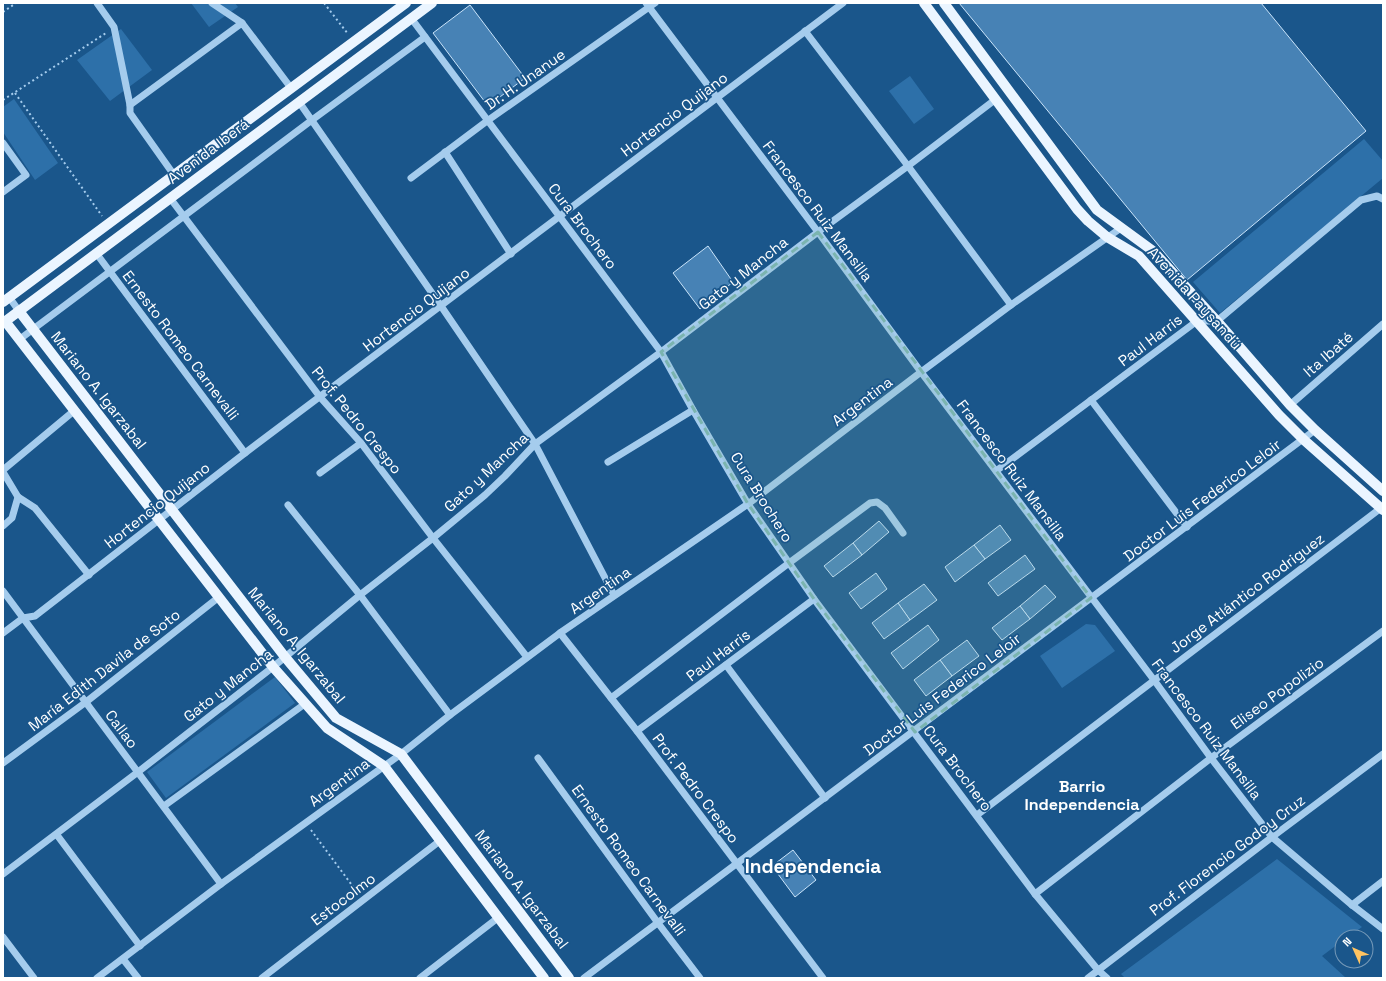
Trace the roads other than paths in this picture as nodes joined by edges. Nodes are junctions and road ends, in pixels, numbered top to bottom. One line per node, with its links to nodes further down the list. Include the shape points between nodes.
1 (96, 3): 17 (street, via 114,27)
2 (212, 3): 10 (street)
3 (406, 3): 13 (main road, Avenida Iberá)
4 (432, 3): 9 (main road, Avenida Iberá)
5 (843, 3): 11 (street, Hortencio Quijano)
6 (924, 3): 15 (main road, Avenida Paysandú)
7 (944, 3): 30 (main road, Avenida Paysandú, via 1097,210)
8 (650, 4): 14 (street, Francesco Ruiz Mansilla); 19 (street, Dr. H. Unanue)
9 (411, 18): 12 (street, Cura Brochero); 16 (main road, Avenida Iberá)
10 (242, 23): 13 (street); 17 (street)
11 (805, 31): 14 (street, Hortencio Quijano); 22 (street)
12 (425, 37): 18 (street); 19 (street, Cura Brochero)
13 (291, 88): 23 (main road, Avenida Iberá)
14 (717, 98): 29 (street, Hortencio Quijano); 31 (street, Francesco Ruiz Mansilla)
15 (996, 99): 22 (street, Gato y Mancha); 32 (main road, Avenida Paysandú, via 1077,209 1088,222)
16 (299, 102): 18 (street); 26 (main road, Avenida Iberá)
17 (130, 105): 23 (street, via 130,114)
18 (312, 120): 28 (street); 38 (street)
19 (487, 121): 21 (street, Dr. H. Unanue); 29 (street, Cura Brochero)
20 (3, 143): 25 (street, via 26,175)
21 (445, 152): 24 (street, Dr. H. Unanue); 34 (street)
22 (908, 166): 31 (street, Gato y Mancha); 37 (street)
23 (174, 175): 36 (main road, Avenida Iberá)
24 (411, 178)
25 (3, 192)
26 (170, 198): 28 (street, Prof. Pedro Crespo); 33 (main road, Avenida Iberá)
27 (1380, 198): 42 (street, via 1361,200)
28 (184, 216): 35 (street); 48 (street, Prof. Pedro Crespo)
29 (560, 216): 34 (street, Hortencio Quijano); 46 (street, Cura Brochero)
30 (1120, 228): 32 (street, Argentina); 42 (main road, Avenida Paysandú, via 1153,251)
31 (818, 232): 46 (street, Gato y Mancha); 47 (street, Francesco Ruiz Mansilla)
32 (1108, 237): 37 (street, Argentina); 41 (main road, Avenida Paysandú, via 1139,256)
33 (96, 253): 35 (street, Ernesto Romeo Carnevalli); 39 (main road, Avenida Iberá)
34 (511, 254): 38 (street, Hortencio Quijano)
35 (110, 272): 44 (street); 57 (street, Ernesto Romeo Carnevalli)
36 (6, 299): 39 (street)
37 (1011, 305): 47 (street, Argentina)
38 (441, 306): 48 (street, Hortencio Quijano); 56 (street)
39 (19, 311): 40 (main road, Avenida Iberá); 44 (main road, Mariano A. Igarzabal)
40 (4, 321): 45 (main road, Mariano A. Igarzabal)
41 (1197, 321): 42 (street, Paul Harris); 49 (street, Paul Harris); 54 (main road, Avenida Paysandú)
42 (1217, 321): 50 (main road, Avenida Paysandú)
43 (1383, 324): 50 (street, Ita Ibaté)
44 (33, 329): 45 (street); 66 (main road, Mariano A. Igarzabal)
45 (20, 339): 51 (main road, Mariano A. Igarzabal)
46 (662, 352): 52 (street, Cura Brochero); 56 (street, Gato y Mancha)
47 (921, 372): 60 (street, Francesco Ruiz Mansilla); 64 (street, Argentina)
48 (320, 397): 55 (street, Prof. Pedro Crespo); 57 (street, Hortencio Quijano)
49 (1091, 400): 60 (street, Paul Harris); 70 (street)
50 (1290, 405): 53 (main road, Avenida Paysandú)
51 (75, 410): 59 (street); 68 (main road, Mariano A. Igarzabal)
52 (693, 410): 58 (street); 64 (street, Cura Brochero)
53 (1316, 430): 54 (street, Doctor Luis Federico Leloir); 62 (main road, Avenida Paysandú)
54 (1304, 440): 67 (main road, Avenida Paysandú); 70 (street, Doctor Luis Federico Leloir)
55 (361, 443): 61 (street); 72 (street, Prof. Pedro Crespo)
56 (535, 444): 72 (street, Gato y Mancha, via 485,495); 77 (street)
57 (245, 453): 66 (street, Hortencio Quijano)
58 (608, 462)
59 (3, 471): 63 (street)
60 (996, 471): 79 (street, Francesco Ruiz Mansilla)
61 (320, 472)
62 (1383, 491)
63 (18, 497): 69 (street, via 12,518); 74 (street, via 35,508)
64 (748, 504): 73 (street, Cura Brochero); 77 (street, Argentina)
65 (288, 505): 76 (street)
66 (172, 509): 68 (street, Hortencio Quijano); 85 (main road, Mariano A. Igarzabal)
67 (1382, 509): 89 (street, Jorge Atlántico Rodriguez)
68 (160, 519): 74 (street, Hortencio Quijano); 78 (main road, Mariano A. Igarzabal)
69 (3, 526)
70 (1187, 527): 79 (street, Doctor Luis Federico Leloir)
71 (903, 533): 73 (street, via 885,508 877,502 870,503)
72 (433, 538): 76 (street, Gato y Mancha); 86 (street, Prof. Pedro Crespo)
73 (789, 563): 80 (street, Cura Brochero); 90 (street)
74 (89, 575): 81 (street, Hortencio Quijano, via 35,616)
75 (3, 591): 81 (street, Callao)
76 (360, 595): 85 (street, Gato y Mancha); 93 (street)
77 (614, 596): 84 (street, Argentina)
78 (219, 597): 88 (main road, Mariano A. Igarzabal); 91 (street, María Edith Davila de Soto)
79 (1091, 598): 89 (street, Francesco Ruiz Mansilla); 95 (street, Doctor Luis Federico Leloir)
80 (814, 599): 87 (street, Paul Harris); 95 (street, Cura Brochero)
81 (23, 618): 83 (street, Hortencio Quijano); 91 (street, Callao)
82 (1383, 631): 99 (street, Eliseo Popolizio)
83 (3, 633)
84 (560, 633): 86 (street, Argentina); 90 (street, Prof. Pedro Crespo)
85 (285, 657): 88 (street, Gato y Mancha); 96 (main road, Mariano A. Igarzabal, via 336,718)
86 (527, 657): 93 (street, Argentina)
87 (726, 665): 94 (street, Paul Harris); 103 (street)
88 (273, 667): 92 (main road, Mariano A. Igarzabal); 102 (street, Gato y Mancha)
89 (1154, 680): 99 (street, Francesco Ruiz Mansilla); 105 (street, Jorge Atlántico Rodriguez)
90 (612, 698): 94 (street, Prof. Pedro Crespo)
91 (86, 702): 100 (street, María Edith Davila de Soto); 102 (street, Callao)
92 (306, 703): 101 (main road, Mariano A. Igarzabal, via 327,728); 104 (street)
93 (450, 715): 96 (street, Argentina)
94 (637, 731): 109 (street, Prof. Pedro Crespo)
95 (915, 732): 103 (street, Doctor Luis Federico Leloir); 105 (street, Cura Brochero)
96 (401, 754): 101 (street, Argentina); 128 (main road, Mariano A. Igarzabal)
97 (1383, 754): 107 (street, Prof. Florencio Godoy Cruz)
98 (538, 758): 116 (street, Ernesto Romeo Carnevalli)
99 (1211, 758): 107 (street, Francesco Ruiz Mansilla); 113 (street, Eliseo Popolizio)
100 (3, 763)
101 (384, 766): 108 (main road, Mariano A. Igarzabal); 112 (street, Argentina)
102 (138, 772): 104 (street, Callao); 106 (street, Gato y Mancha)
103 (825, 798): 109 (street, Doctor Luis Federico Leloir)
104 (164, 806): 112 (street, Callao)
105 (977, 815): 113 (street, Cura Brochero)
106 (57, 835): 110 (street, Gato y Mancha); 119 (street)
107 (1272, 837): 114 (street, Francesco Ruiz Mansilla); 121 (street, Prof. Florencio Godoy Cruz)
108 (441, 840): 115 (main road, Mariano A. Igarzabal); 125 (street, Estocolmo)
109 (736, 864): 116 (street, Doctor Luis Federico Leloir); 131 (street, Prof. Pedro Crespo)
110 (3, 874)
111 (1383, 882): 114 (street)
112 (221, 884): 119 (street, Argentina)
113 (1035, 894): 121 (street, Cura Brochero)
114 (1352, 905): 117 (street, Francesco Ruiz Mansilla)
115 (499, 917): 126 (street); 127 (main road, Mariano A. Igarzabal)
116 (658, 924): 129 (street, Doctor Luis Federico Leloir); 130 (street, Ernesto Romeo Carnevalli)
117 (1383, 929)
118 (3, 937): 122 (street)
119 (140, 946): 120 (street, Argentina)
120 (123, 959): 123 (street, Argentina); 124 (street)
121 (1098, 970): 132 (street, Prof. Florencio Godoy Cruz); 133 (street, Cura Brochero)
122 (34, 978)
123 (97, 978)
124 (138, 978)
125 (262, 978)
126 (421, 978)
127 (544, 978)
128 (569, 978)
129 (584, 978)
130 (700, 978)
131 (823, 978)
132 (1088, 978)
133 (1107, 978)

